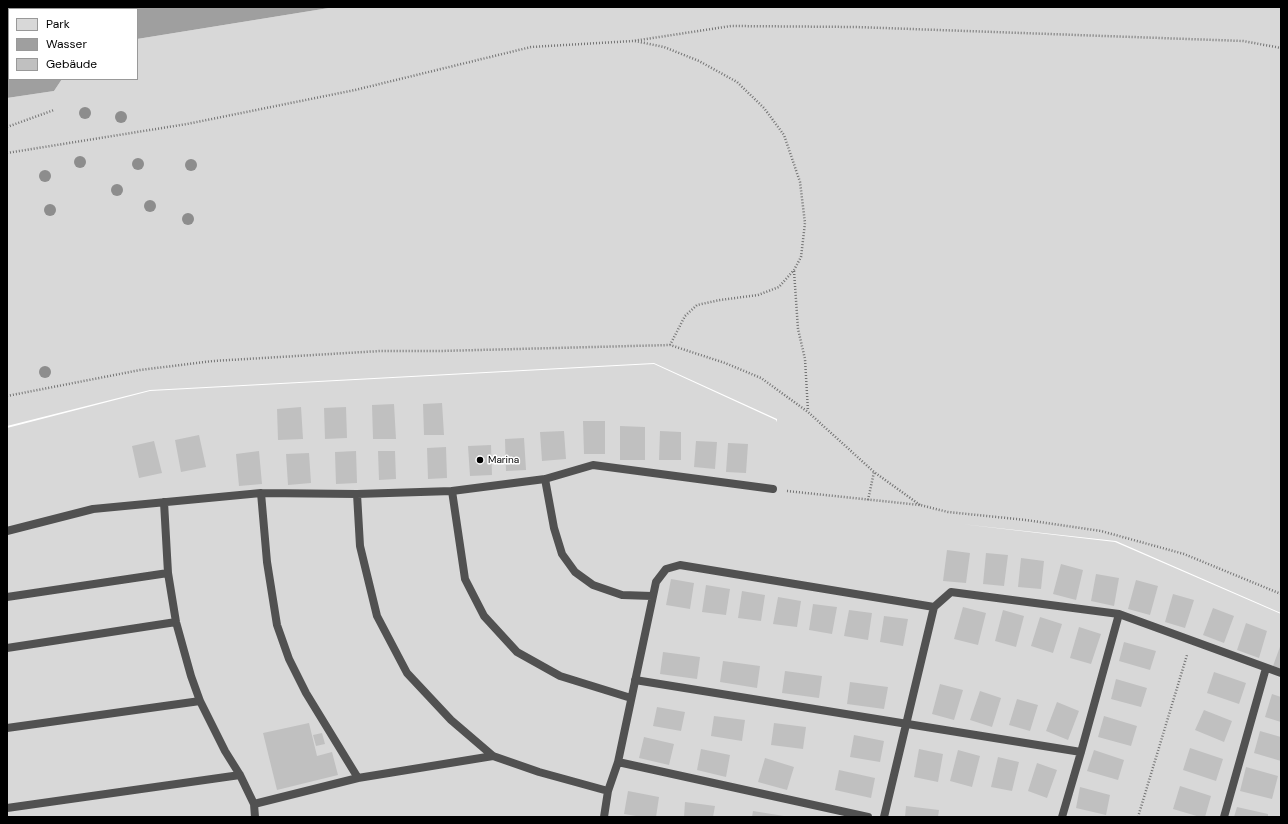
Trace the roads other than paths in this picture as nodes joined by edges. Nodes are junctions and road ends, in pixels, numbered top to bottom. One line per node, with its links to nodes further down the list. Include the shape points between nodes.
1 (545, 479): 2 (lane, via 593,465); 3 (lane); 9 (lane, via 554,528 562,554 576,572 593,585 622,594)
2 (773, 489)
3 (452, 491): 5 (lane); 18 (lane, via 465,579 484,616 517,652 560,676)
4 (260, 493): 5 (lane); 6 (lane); 26 (lane, via 266,562 277,625 289,659 306,694)
5 (357, 494): 23 (lane, via 360,546 377,616 407,673 451,720)
6 (164, 502): 7 (lane, via 93,509); 8 (lane)
7 (7, 531)
8 (168, 574): 10 (lane); 13 (lane)
9 (652, 596): 11 (lane, via 656,582 666,569 680,565); 17 (lane)
10 (7, 598)
11 (934, 607): 12 (lane, via 951,592); 20 (lane)
12 (1119, 614): 15 (lane); 22 (lane)
13 (176, 622): 14 (lane); 19 (lane)
14 (7, 648)
15 (1266, 668): 16 (lane); 35 (lane)
16 (1281, 673)
17 (635, 680): 18 (lane); 20 (lane)
18 (631, 698): 24 (lane)
19 (200, 701): 21 (lane); 25 (lane)
20 (906, 723): 22 (lane); 33 (lane)
21 (7, 728)
22 (1081, 752): 34 (lane)
23 (494, 756): 26 (lane); 27 (lane, via 539,772)
24 (618, 762): 27 (lane); 32 (lane)
25 (240, 775): 28 (lane); 29 (lane)
26 (358, 778): 28 (lane)
27 (608, 791): 31 (lane)
28 (254, 804): 30 (lane)
29 (7, 808)
30 (255, 817)
31 (604, 817)
32 (868, 817)
33 (884, 817)
34 (1062, 817)
35 (1224, 817)

